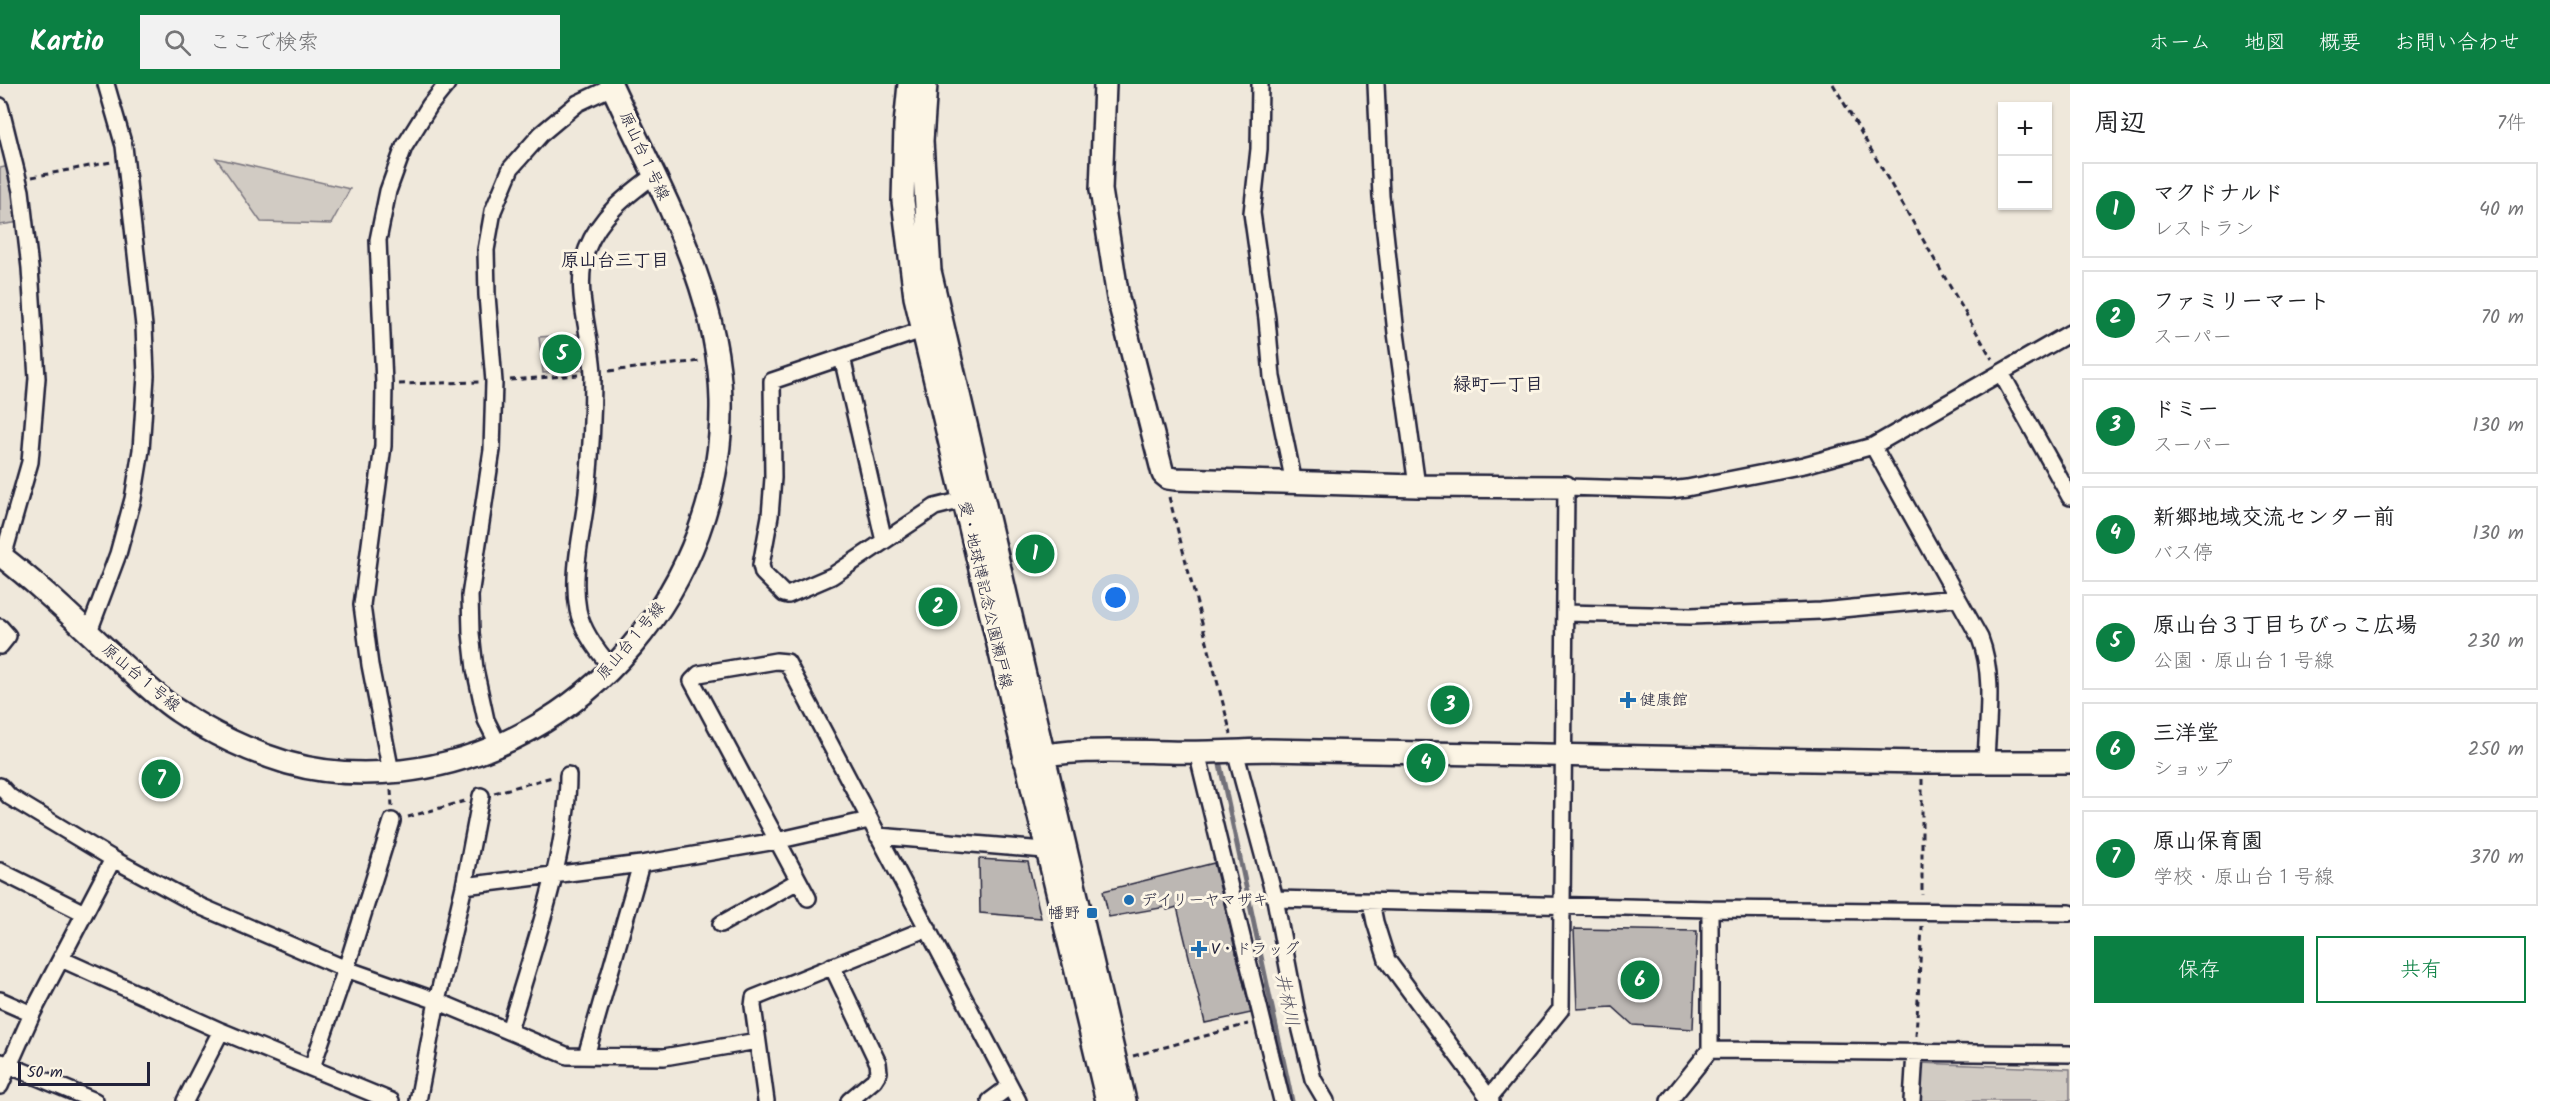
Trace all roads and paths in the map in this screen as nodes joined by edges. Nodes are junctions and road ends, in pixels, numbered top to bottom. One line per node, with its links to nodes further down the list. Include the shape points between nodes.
1 (106, 84): 11 (street)
2 (447, 84): 21 (street, via 404,147 386,201 378,240)
3 (909, 84): 14 (street, 愛・地球博記念公園瀬戸線, via 903,201 908,252)
4 (926, 84): 14 (street, 愛・地球博記念公園瀬戸線, via 922,141)
5 (1105, 84): 23 (street, via 1101,190 1118,298)
6 (1260, 84): 24 (street, via 1259,149 1252,213 1272,377)
7 (1376, 84): 25 (street, via 1382,196)
8 (1833, 84): 19 (path)
9 (612, 86): 12 (street, 原山台１号線); 20 (street, via 578,103 541,134 511,168 493,211 486,250)
10 (0, 106): 13 (street)
11 (126, 159): 13 (path); 34 (street, via 144,326 144,423 133,499 118,554)
12 (653, 176): 17 (street, 原山台１号線, via 701,286); 18 (street, via 617,203 598,226 586,250 582,279)
13 (19, 180): 30 (street, via 38,378 30,462)
14 (932, 327): 16 (street); 28 (street, 愛・地球博記念公園瀬戸線); 41 (street, 愛・地球博記念公園瀬戸線)
15 (2070, 333): 19 (street)
16 (843, 357): 29 (street); 29 (street, via 772,381 773,478 761,565 763,573 789,595 832,576)
17 (717, 359): 18 (path); 36 (street, 原山台１号線, via 721,401 715,476 698,531 687,563 658,614)
18 (593, 373): 20 (path); 36 (street, via 587,491 576,574 578,611 594,647)
19 (2001, 373): 22 (street); 27 (street)
20 (494, 382): 21 (path); 37 (street, via 492,450 470,596 475,669 486,720)
21 (384, 384): 45 (street, via 383,446 362,605)
22 (1873, 446): 26 (street, via 1804,465 1687,488); 31 (street)
23 (1163, 474): 24 (street, via 1174,479); 38 (path)
24 (1294, 483): 25 (street)
25 (1417, 486): 26 (street)
26 (1566, 487): 32 (street)
27 (2070, 496)
28 (963, 500): 29 (street, via 935,507); 41 (street, 愛・地球博記念公園瀬戸線)
29 (884, 541)
30 (1, 556): 34 (street, 原山台１号線)
31 (1956, 598): 32 (street, via 1798,612 1691,616); 44 (street, via 1987,657)
32 (1565, 613): 40 (street)
33 (0, 627): 35 (street, via 8,636)
34 (88, 634): 45 (street, 原山台１号線, via 178,711 218,734 297,765 328,772)
35 (0, 646)
36 (612, 668): 37 (street, 原山台１号線, via 555,716)
37 (499, 746): 45 (street, 原山台１号線, via 433,767)
38 (1235, 751): 39 (street); 40 (street); 61 (street)
39 (1197, 753): 41 (street, via 1094,751); 76 (street)
40 (1564, 756): 42 (street); 63 (street)
41 (1034, 757): 53 (street, 愛・地球博記念公園瀬戸線)
42 (1922, 762): 44 (street); 66 (path)
43 (2070, 762): 44 (street)
44 (1986, 763)
45 (391, 772): 50 (path)
46 (568, 776): 57 (street)
47 (0, 786): 54 (street, via 10,797)
48 (481, 796): 59 (street)
49 (869, 820): 51 (street); 52 (street); 52 (street, via 787,662 699,674 692,681)
50 (392, 821): 72 (street)
51 (878, 836): 53 (street); 69 (street)
52 (776, 841): 55 (street); 58 (street)
53 (1056, 851): 84 (street, 愛・地球博記念公園瀬戸線); 98 (street, 愛・地球博記念公園瀬戸線)
54 (113, 859): 65 (street); 72 (street, via 202,907)
55 (641, 864): 57 (street); 83 (street)
56 (0, 871): 65 (street)
57 (554, 875): 59 (street); 78 (street)
58 (798, 881): 60 (street); 68 (street)
59 (464, 886): 74 (street)
60 (808, 898)
61 (1275, 899): 62 (street); 101 (street, via 1313,1079)
62 (1371, 902): 63 (street); 89 (street, via 1387,960)
63 (1561, 908): 64 (street); 89 (street, via 1561,1009)
64 (1710, 909): 66 (street); 80 (street)
65 (84, 912): 70 (street)
66 (1922, 912): 67 (street); 81 (path)
67 (2070, 913)
68 (721, 924)
69 (928, 928): 71 (street); 88 (street)
70 (61, 959): 75 (street); 77 (street)
71 (832, 966): 79 (street, via 754,998); 95 (street, via 878,1064 874,1080)
72 (346, 969): 74 (street); 86 (street)
73 (0, 1000): 75 (street)
74 (437, 1001): 78 (street); 93 (street)
75 (32, 1014): 85 (street)
76 (1263, 1020): 84 (path); 100 (street)
77 (221, 1031): 86 (street); 91 (street)
78 (509, 1031): 83 (street, via 568,1056)
79 (757, 1041): 83 (street, via 664,1057); 94 (street)
80 (1710, 1050): 81 (street); 102 (street)
81 (1915, 1052): 82 (street); 103 (street)
82 (2070, 1054)
83 (586, 1056)
84 (1115, 1061): 99 (street, 愛・地球博記念公園瀬戸線)
85 (4, 1064): 87 (street); 90 (street)
86 (312, 1067): 92 (street)
87 (0, 1086)
88 (1010, 1086): 96 (street); 97 (street)
89 (1490, 1100)
90 (95, 1101)
91 (185, 1101)
92 (391, 1101)
93 (418, 1101)
94 (766, 1101)
95 (849, 1101)
96 (990, 1101)
97 (1018, 1101)
98 (1107, 1101)
99 (1125, 1101)
100 (1282, 1101)
101 (1326, 1101)
102 (1669, 1101)
103 (1912, 1101)

